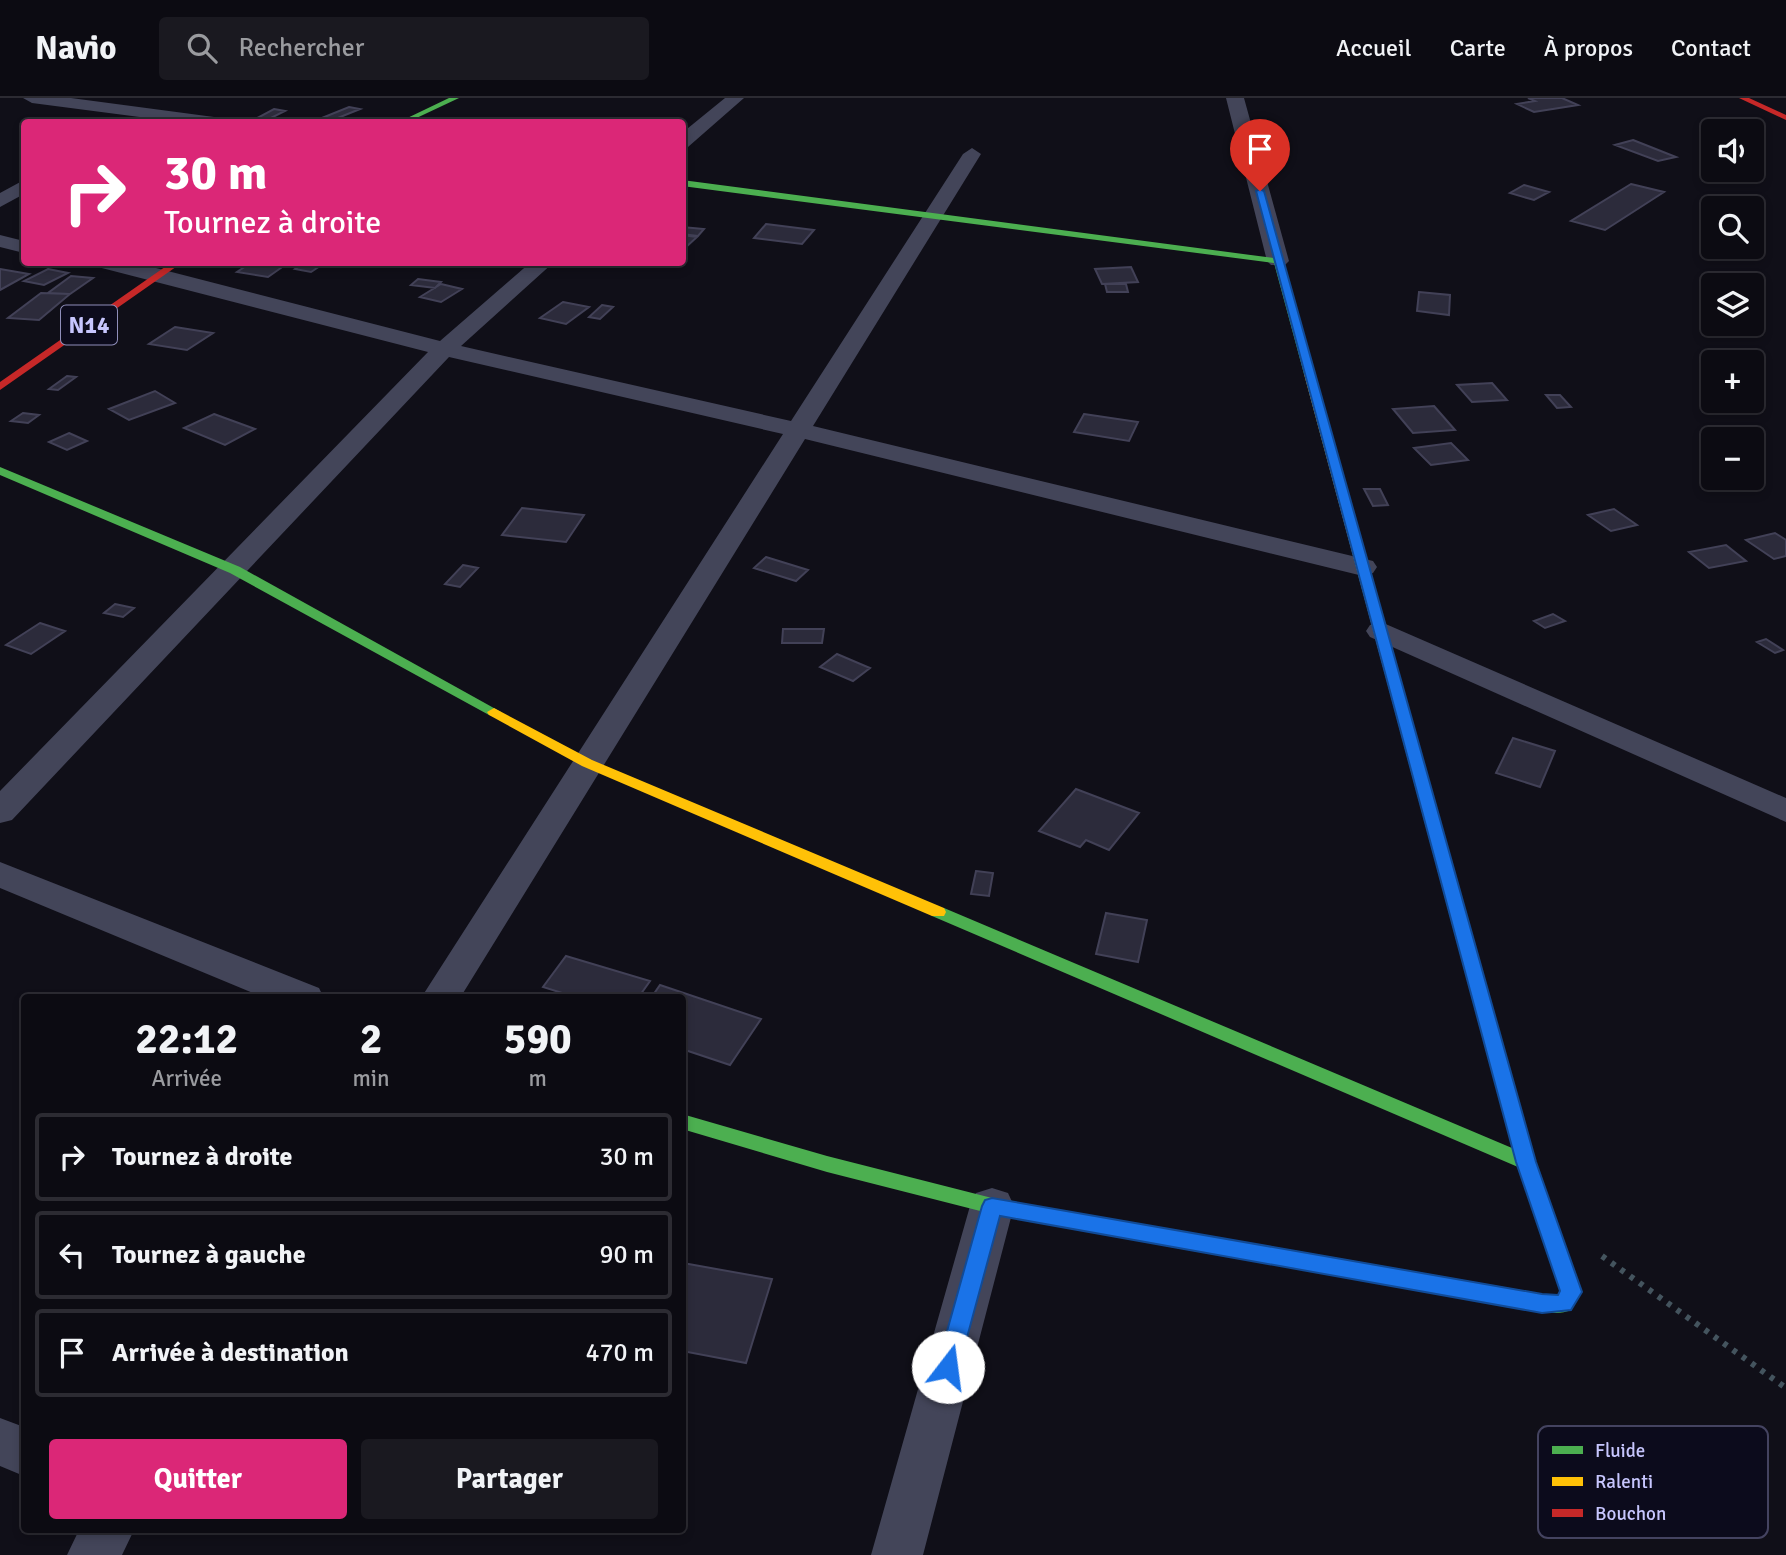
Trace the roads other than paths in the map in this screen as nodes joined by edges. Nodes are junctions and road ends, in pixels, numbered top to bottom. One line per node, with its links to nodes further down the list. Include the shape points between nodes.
1 (32, 98): 8 (street)
2 (168, 98): 8 (street)
3 (455, 98): 9 (main road)
4 (735, 98): 10 (street)
5 (1236, 98): 18 (street)
6 (1743, 98): 7 (main road)
7 (1786, 118)
8 (135, 119)
9 (410, 119)
10 (686, 140)
11 (972, 154): 15 (street)
12 (686, 184): 15 (main road)
13 (21, 188): 14 (street)
14 (0, 201)
15 (934, 216): 18 (main road); 24 (street)
16 (0, 242): 17 (street)
17 (21, 246)
18 (1278, 261): 26 (main road)
19 (140, 266): 21 (street)
20 (539, 266): 22 (street)
21 (169, 269): 22 (street); 23 (main road, N14)
22 (444, 349): 24 (street); 27 (street)
23 (0, 387)
24 (798, 430): 26 (street); 29 (street)
25 (0, 471): 27 (main road)
26 (1363, 567): 28 (main road)
27 (235, 570): 29 (main road); 31 (street)
28 (1381, 631): 30 (street); 36 (main road)
29 (587, 762): 34 (street); 36 (main road)
30 (1786, 811)
31 (0, 812)
32 (0, 874): 33 (street)
33 (295, 994)
34 (442, 994)
35 (686, 1122): 37 (main road)
36 (1526, 1162): 37 (main road, via 1569,1281 1571,1292 1564,1304 1542,1304)
37 (992, 1206): 42 (street)
38 (0, 1441): 39 (street)
39 (21, 1451)
40 (106, 1533): 41 (street)
41 (93, 1555)
42 (897, 1555)

